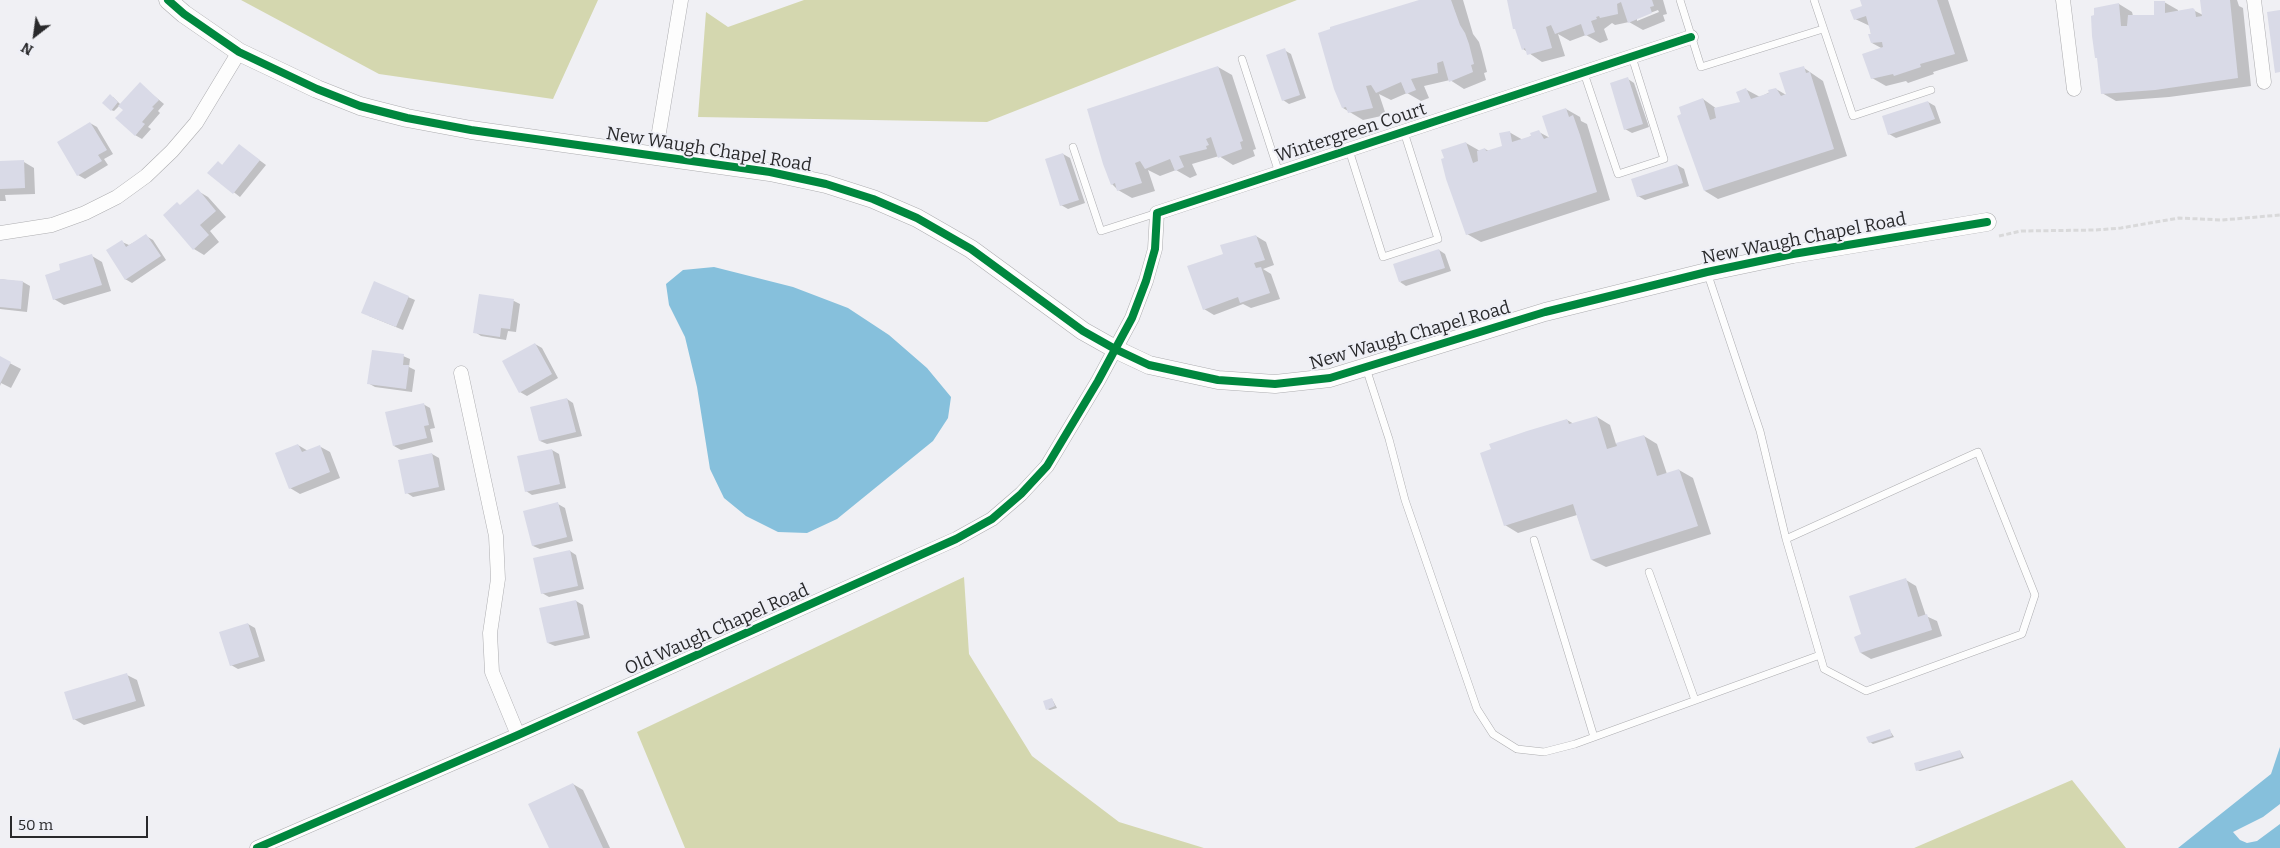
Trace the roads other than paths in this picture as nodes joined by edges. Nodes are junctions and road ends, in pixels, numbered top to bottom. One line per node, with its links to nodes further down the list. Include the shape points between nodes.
1 (168, 0): 9 (street, New Waugh Chapel Road)
2 (681, 0): 19 (street)
3 (1680, 0): 8 (lane)
4 (1814, 0): 7 (lane)
5 (2063, 0): 14 (street)
6 (2254, 0): 13 (street)
7 (1824, 29): 8 (lane, via 1701,67); 15 (lane, via 1853,116)
8 (1691, 37): 10 (street, Wintergreen Court)
9 (239, 52): 19 (street, New Waugh Chapel Road, via 360,106 407,118); 23 (street, via 196,123 146,176 117,197 85,213 52,225)
10 (1632, 57): 12 (street, Wintergreen Court); 12 (lane, via 1664,159 1618,174)
11 (1242, 59): 20 (lane)
12 (1584, 72): 16 (street, Wintergreen Court)
13 (2264, 82)
14 (2074, 89)
15 (1931, 90)
16 (1404, 132): 18 (street, Wintergreen Court); 18 (lane, via 1438,240 1383,257)
17 (1073, 147): 21 (lane, via 1101,230)
18 (1349, 150): 20 (street, Wintergreen Court)
19 (655, 156): 25 (street, New Waugh Chapel Road, via 770,172 826,184 873,199 917,218 971,249 1082,331)
20 (1279, 173): 21 (street, Wintergreen Court)
21 (1157, 213): 25 (street, via 1155,249 1146,281 1132,318)
22 (1990, 229): 24 (street, New Waugh Chapel Road, via 1793,254)
23 (0, 233)
24 (1707, 272): 26 (street, New Waugh Chapel Road, via 1545,312); 28 (lane, via 1760,431)
25 (1115, 349): 26 (street, New Waugh Chapel Road, via 1149,364 1184,374 1247,383 1303,382); 33 (street, Old Waugh Chapel Road, via 1047,466 992,519 956,539)
26 (1366, 368): 34 (lane, via 1405,500 1477,709 1493,734 1517,749 1544,752)
27 (461, 373): 33 (street, via 496,536 498,578 490,634 492,672)
28 (1786, 539): 31 (lane); 31 (lane, via 1978,452 2035,595 2022,634 1866,691 1824,669)
29 (1534, 540): 34 (lane)
30 (1649, 572): 32 (lane)
31 (1820, 655): 32 (lane)
32 (1695, 700): 34 (lane)
33 (518, 735): 35 (street, Old Waugh Chapel Road)
34 (1594, 737)
35 (257, 848)

